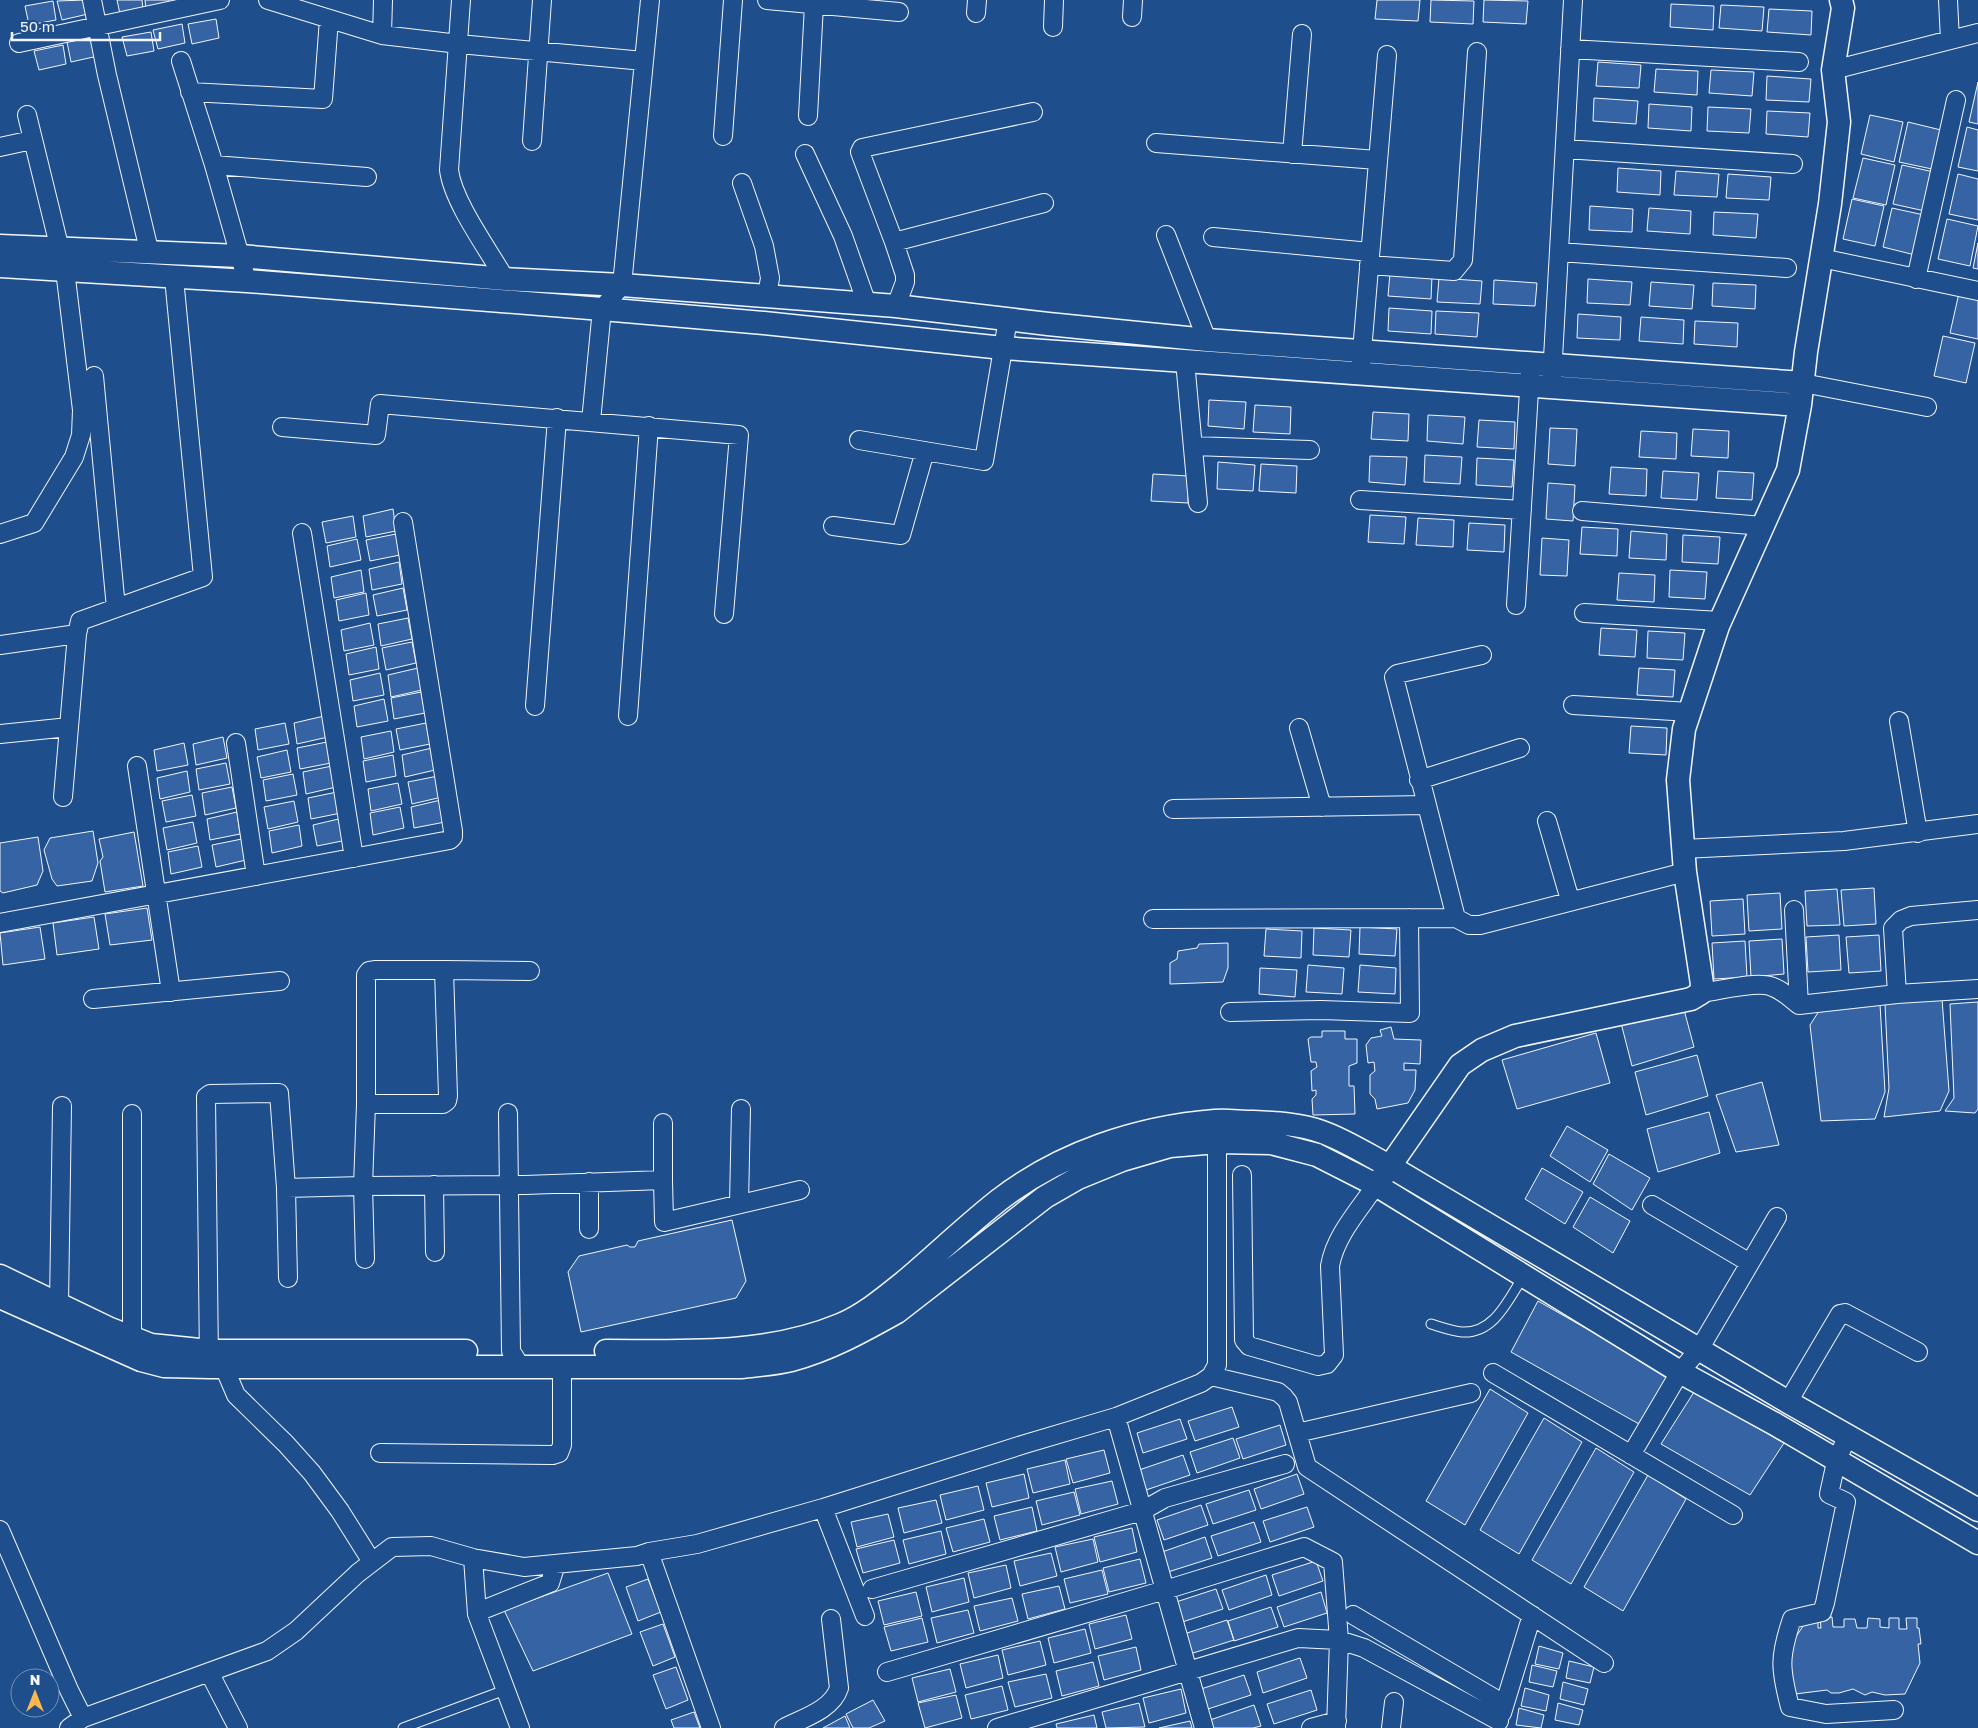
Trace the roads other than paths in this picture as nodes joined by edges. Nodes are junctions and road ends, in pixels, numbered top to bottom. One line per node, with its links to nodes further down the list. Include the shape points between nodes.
1 (92, 0): 18 (street)
2 (220, 0): 18 (street)
3 (268, 0): 15 (street)
4 (383, 0): 22 (street)
5 (461, 0): 25 (street)
6 (542, 0): 27 (street)
7 (650, 0): 31 (street)
8 (733, 0): 39 (street)
9 (768, 0): 14 (street)
10 (1054, 0): 19 (street)
11 (1574, 0): 26 (street)
12 (1841, 0): 33 (street, via 1843,8)
13 (1948, 0): 23 (street)
14 (814, 4): 16 (street); 38 (street)
15 (303, 6): 17 (street)
16 (899, 12)
17 (330, 19): 22 (street); 34 (street, via 323,99)
18 (98, 27): 24 (street); 58 (street)
19 (1053, 27)
20 (1978, 33): 23 (street)
21 (1302, 34): 46 (street)
22 (382, 35): 25 (street)
23 (1950, 40): 33 (street)
24 (19, 43)
25 (459, 44): 27 (street); 66 (street, via 450,179 456,195)
26 (1570, 49): 32 (street); 44 (street)
27 (538, 51): 31 (street); 41 (street)
28 (1477, 52): 60 (street, via 1463,260 1454,271)
29 (1386, 55): 47 (street)
30 (180, 61): 34 (street)
31 (644, 61): 69 (street)
32 (1799, 62)
33 (1833, 70): 61 (street, via 1839,122)
34 (190, 92): 49 (street)
35 (1956, 100): 67 (street)
36 (1033, 112): 55 (street, via 862,148 860,152)
37 (27, 115): 40 (street)
38 (808, 116)
39 (723, 136)
40 (32, 140): 43 (street); 62 (street)
41 (532, 141)
42 (1156, 143): 46 (street)
43 (0, 147)
44 (1565, 149): 48 (street); 57 (street)
45 (805, 154): 72 (street, via 843,236)
46 (1292, 154): 47 (street)
47 (1377, 160): 60 (street)
48 (1793, 164)
49 (214, 165): 50 (street); 59 (street)
50 (367, 177)
51 (742, 183): 71 (street, via 764,246 770,278)
52 (1044, 203): 55 (street)
53 (1166, 235): 76 (street)
54 (1213, 237): 60 (street)
55 (894, 242): 73 (street, via 905,275)
56 (0, 246): 62 (street)
57 (1559, 252): 64 (street); 80 (street)
58 (150, 254): 59 (street); 62 (street)
59 (240, 256): 66 (street); 68 (street)
60 (1370, 258): 79 (street)
61 (1821, 258): 67 (street); 83 (street)
62 (63, 260): 63 (street); 65 (street); 101 (street, via 82,410 81,435 74,457 34,524)
63 (0, 266)
64 (1786, 268)
65 (174, 278): 68 (street); 103 (street, via 203,577)
66 (505, 278): 69 (street)
67 (1916, 278): 70 (street)
68 (247, 281): 74 (street)
69 (622, 285): 71 (street); 74 (street)
70 (1978, 291)
71 (767, 296): 72 (street)
72 (867, 304): 73 (street)
73 (896, 306): 75 (street)
74 (602, 309): 77 (street); 86 (street)
75 (1008, 319): 76 (street); 77 (street)
76 (1207, 340): 79 (street)
77 (1003, 348): 78 (street); 92 (street, via 984,461)
78 (1185, 361): 79 (street); 90 (street)
79 (1361, 362): 80 (street); 82 (street)
80 (1542, 364): 82 (street); 83 (street)
81 (94, 376): 103 (street)
82 (1540, 386): 83 (street); 95 (street)
83 (1801, 394): 84 (street); 99 (street, via 1788,470)
84 (1927, 407)
85 (557, 418): 86 (street); 88 (street, via 380,404 376,435); 111 (street)
86 (591, 421): 87 (street)
87 (649, 426): 105 (street, via 738,435); 113 (street)
88 (282, 428)
89 (859, 440): 92 (street)
90 (1193, 446): 91 (street); 94 (street)
91 (1310, 450)
92 (924, 451): 98 (street, via 901,535)
93 (1360, 500): 95 (street)
94 (1198, 502)
95 (1522, 510): 102 (street)
96 (1582, 511): 99 (street)
97 (403, 522): 130 (street, via 454,837)
98 (833, 526)
99 (1763, 526): 106 (street)
100 (302, 533): 130 (street)
101 (0, 534)
102 (1516, 605)
103 (116, 608): 107 (street, via 82,619)
104 (1584, 613): 106 (street)
105 (724, 614)
106 (1720, 621): 112 (street)
107 (77, 634): 108 (street); 115 (street)
108 (0, 645)
109 (1482, 655): 121 (street, via 1394,677)
110 (1574, 705): 112 (street)
111 (535, 706)
112 (1690, 712): 129 (street, via 1684,728 1678,780)
113 (628, 716)
114 (1899, 721): 128 (street)
115 (69, 727): 117 (street); 122 (street)
116 (1299, 728): 124 (street)
117 (0, 734)
118 (236, 743): 132 (street)
119 (1520, 748): 121 (street)
120 (137, 766): 133 (street)
121 (1419, 780): 123 (street)
122 (64, 798)
123 (1426, 805): 124 (street); 138 (street)
124 (1322, 807): 125 (street)
125 (1173, 809)
126 (1547, 821): 134 (street)
127 (1978, 824): 128 (street)
128 (1918, 833): 129 (street, via 1844,841)
129 (1683, 849): 131 (street)
130 (354, 858): 132 (street)
131 (1685, 872): 134 (street); 146 (street)
132 (256, 876): 133 (street)
133 (156, 894): 140 (street); 145 (street)
134 (1570, 900): 138 (street, via 1480,926 1469,925)
135 (1794, 910): 149 (street)
136 (1978, 910): 147 (street, via 1911,916 1893,928)
137 (1409, 918): 138 (street); 139 (street); 150 (street, via 1410,1013 1321,1010)
138 (1456, 918)
139 (1153, 919)
140 (0, 923)
141 (444, 970): 142 (street); 151 (street, via 376,970 366,975); 151 (street, via 447,1101 443,1104)
142 (530, 971)
143 (280, 981): 145 (street)
144 (1978, 989): 147 (street)
145 (171, 992): 148 (street)
146 (1701, 993): 149 (street, via 1769,985); 158 (street, via 1691,999 1515,1036 1482,1050 1460,1065)
147 (1898, 994): 149 (street)
148 (93, 999)
149 (1799, 1005)
150 (1230, 1012)
151 (366, 1104): 164 (street)
152 (62, 1106): 179 (street)
153 (741, 1109): 168 (street)
154 (508, 1113): 162 (street)
155 (132, 1114): 181 (street)
156 (662, 1123): 160 (street)
157 (1217, 1132): 158 (street, via 1267,1123 1306,1128 1323,1132); 163 (street, via 1317,1155); 184 (street, via 1165,1128 1118,1139 1045,1170 999,1200 876,1304 841,1325 766,1346); 186 (street, via 1122,1160 1078,1178 1045,1197 897,1312 832,1346 790,1360 741,1367); 189 (street, via 1217,1365)
158 (1391, 1167): 163 (street); 182 (street)
159 (1242, 1175): 163 (street, via 1244,1340 1248,1346 1318,1366 1327,1364 1334,1355 1332,1254)
160 (664, 1180): 161 (street); 168 (street, via 664,1222)
161 (589, 1182): 162 (street); 171 (street)
162 (508, 1185): 165 (street); 184 (street)
163 (1376, 1185): 176 (street)
164 (363, 1186): 165 (street); 166 (street); 173 (street)
165 (434, 1186): 172 (street)
166 (286, 1188): 177 (street); 185 (street, via 279,1093 210,1094 206,1097)
167 (800, 1190): 168 (street)
168 (739, 1204)
169 (1652, 1205): 174 (street)
170 (1777, 1217): 174 (street)
171 (589, 1228)
172 (435, 1252)
173 (365, 1259)
174 (1750, 1262): 182 (street)
175 (0, 1276): 179 (street)
176 (1524, 1276): 180 (lane, via 1497,1317 1484,1328 1460,1332); 187 (street)
177 (288, 1278)
178 (0, 1297): 185 (street, via 141,1360 164,1366)
179 (59, 1304): 181 (street)
180 (1431, 1324)
181 (132, 1339): 185 (street)
182 (1700, 1348): 187 (street); 191 (street)
183 (1918, 1352): 191 (street, via 1845,1313 1840,1314)
184 (516, 1359): 185 (street); 186 (street)
185 (214, 1362): 207 (street, via 236,1395 312,1473)
186 (562, 1366): 195 (street, via 562,1445 559,1453)
187 (1680, 1372): 196 (street); 197 (street)
188 (1493, 1373): 196 (street)
189 (1211, 1376): 192 (street); 193 (street, via 1278,1392 1288,1402)
190 (1471, 1394): 193 (street)
191 (1788, 1402): 194 (street)
192 (1116, 1417): 199 (street); 201 (street)
193 (1297, 1433): 213 (street, via 1305,1463 1311,1470)
194 (1848, 1435): 197 (street); 200 (street)
195 (380, 1453)
196 (1631, 1455): 202 (street)
197 (1836, 1462): 204 (street); 224 (street, via 1829,1494 1846,1502 1825,1604 1822,1612 1792,1620 1783,1647 1782,1677 1790,1707 1826,1714)
198 (1285, 1464): 201 (street, via 1165,1498)
199 (823, 1508): 205 (street, via 697,1544); 214 (street)
200 (1978, 1510)
201 (1142, 1511): 209 (street); 210 (street)
202 (1733, 1515)
203 (0, 1530): 225 (street, via 69,1690)
204 (1978, 1543)
205 (649, 1552): 208 (street); 231 (street)
206 (473, 1558): 207 (street, via 431,1546 392,1547); 208 (street, via 524,1567); 211 (street)
207 (372, 1562): 218 (street, via 296,1631 267,1651)
208 (556, 1564): 211 (street, via 550,1583)
209 (872, 1589)
210 (1165, 1590): 216 (street, via 1304,1547 1333,1562); 219 (street); 220 (street)
211 (477, 1614): 221 (street)
212 (1352, 1615): 223 (street)
213 (1532, 1615): 217 (street); 223 (street)
214 (865, 1616)
215 (831, 1620): 232 (street, via 838,1688 836,1696 830,1703)
216 (1339, 1640): 220 (street, via 1298,1638); 226 (street); 227 (street, via 1364,1648)
217 (1604, 1663)
218 (209, 1672): 225 (street); 229 (street)
219 (887, 1672)
220 (1189, 1672): 233 (street); 234 (street)
221 (505, 1690): 228 (street); 230 (lane)
222 (1394, 1702): 236 (street)
223 (1504, 1704): 227 (street)
224 (1894, 1710)
225 (76, 1723)
226 (1336, 1724): 235 (street)
227 (1498, 1724)
228 (516, 1727)
229 (238, 1728)
230 (403, 1728)
231 (711, 1728)
232 (784, 1728)
233 (997, 1728)
234 (1204, 1728)
235 (1311, 1728)
236 (1392, 1728)

